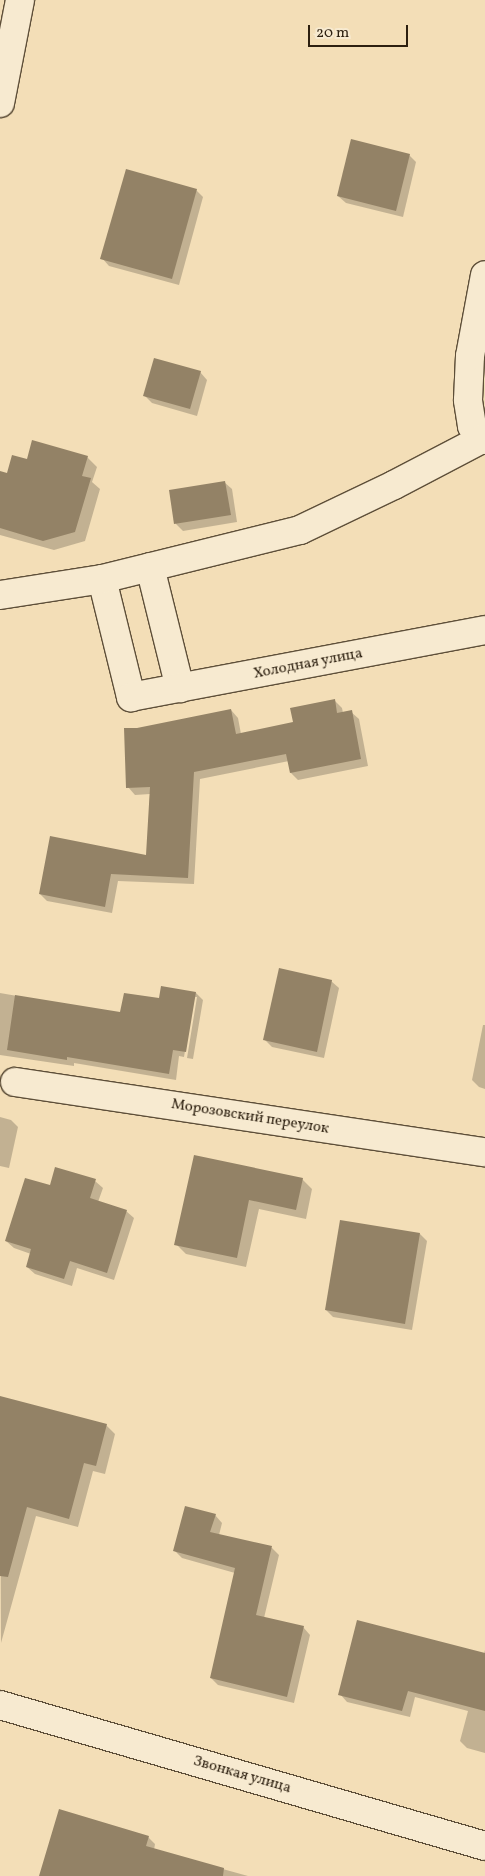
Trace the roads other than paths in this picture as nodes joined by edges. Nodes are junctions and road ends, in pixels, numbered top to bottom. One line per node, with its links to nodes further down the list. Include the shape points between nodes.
1 (20, 0): 2 (street)
2 (0, 103)
3 (485, 275): 4 (street, via 470,356 468,400 472,426)
4 (484, 439): 5 (street, via 300,530)
5 (150, 567): 6 (street); 9 (street)
6 (102, 579): 7 (street); 9 (street, Холодная улица, via 131,697)
7 (0, 594)
8 (485, 630): 9 (street, Холодная улица)
9 (180, 688)
10 (15, 1082): 11 (street, Морозовский переулок)
11 (485, 1152)
12 (0, 1705): 13 (street, Звонкая улица)
13 (485, 1846)

